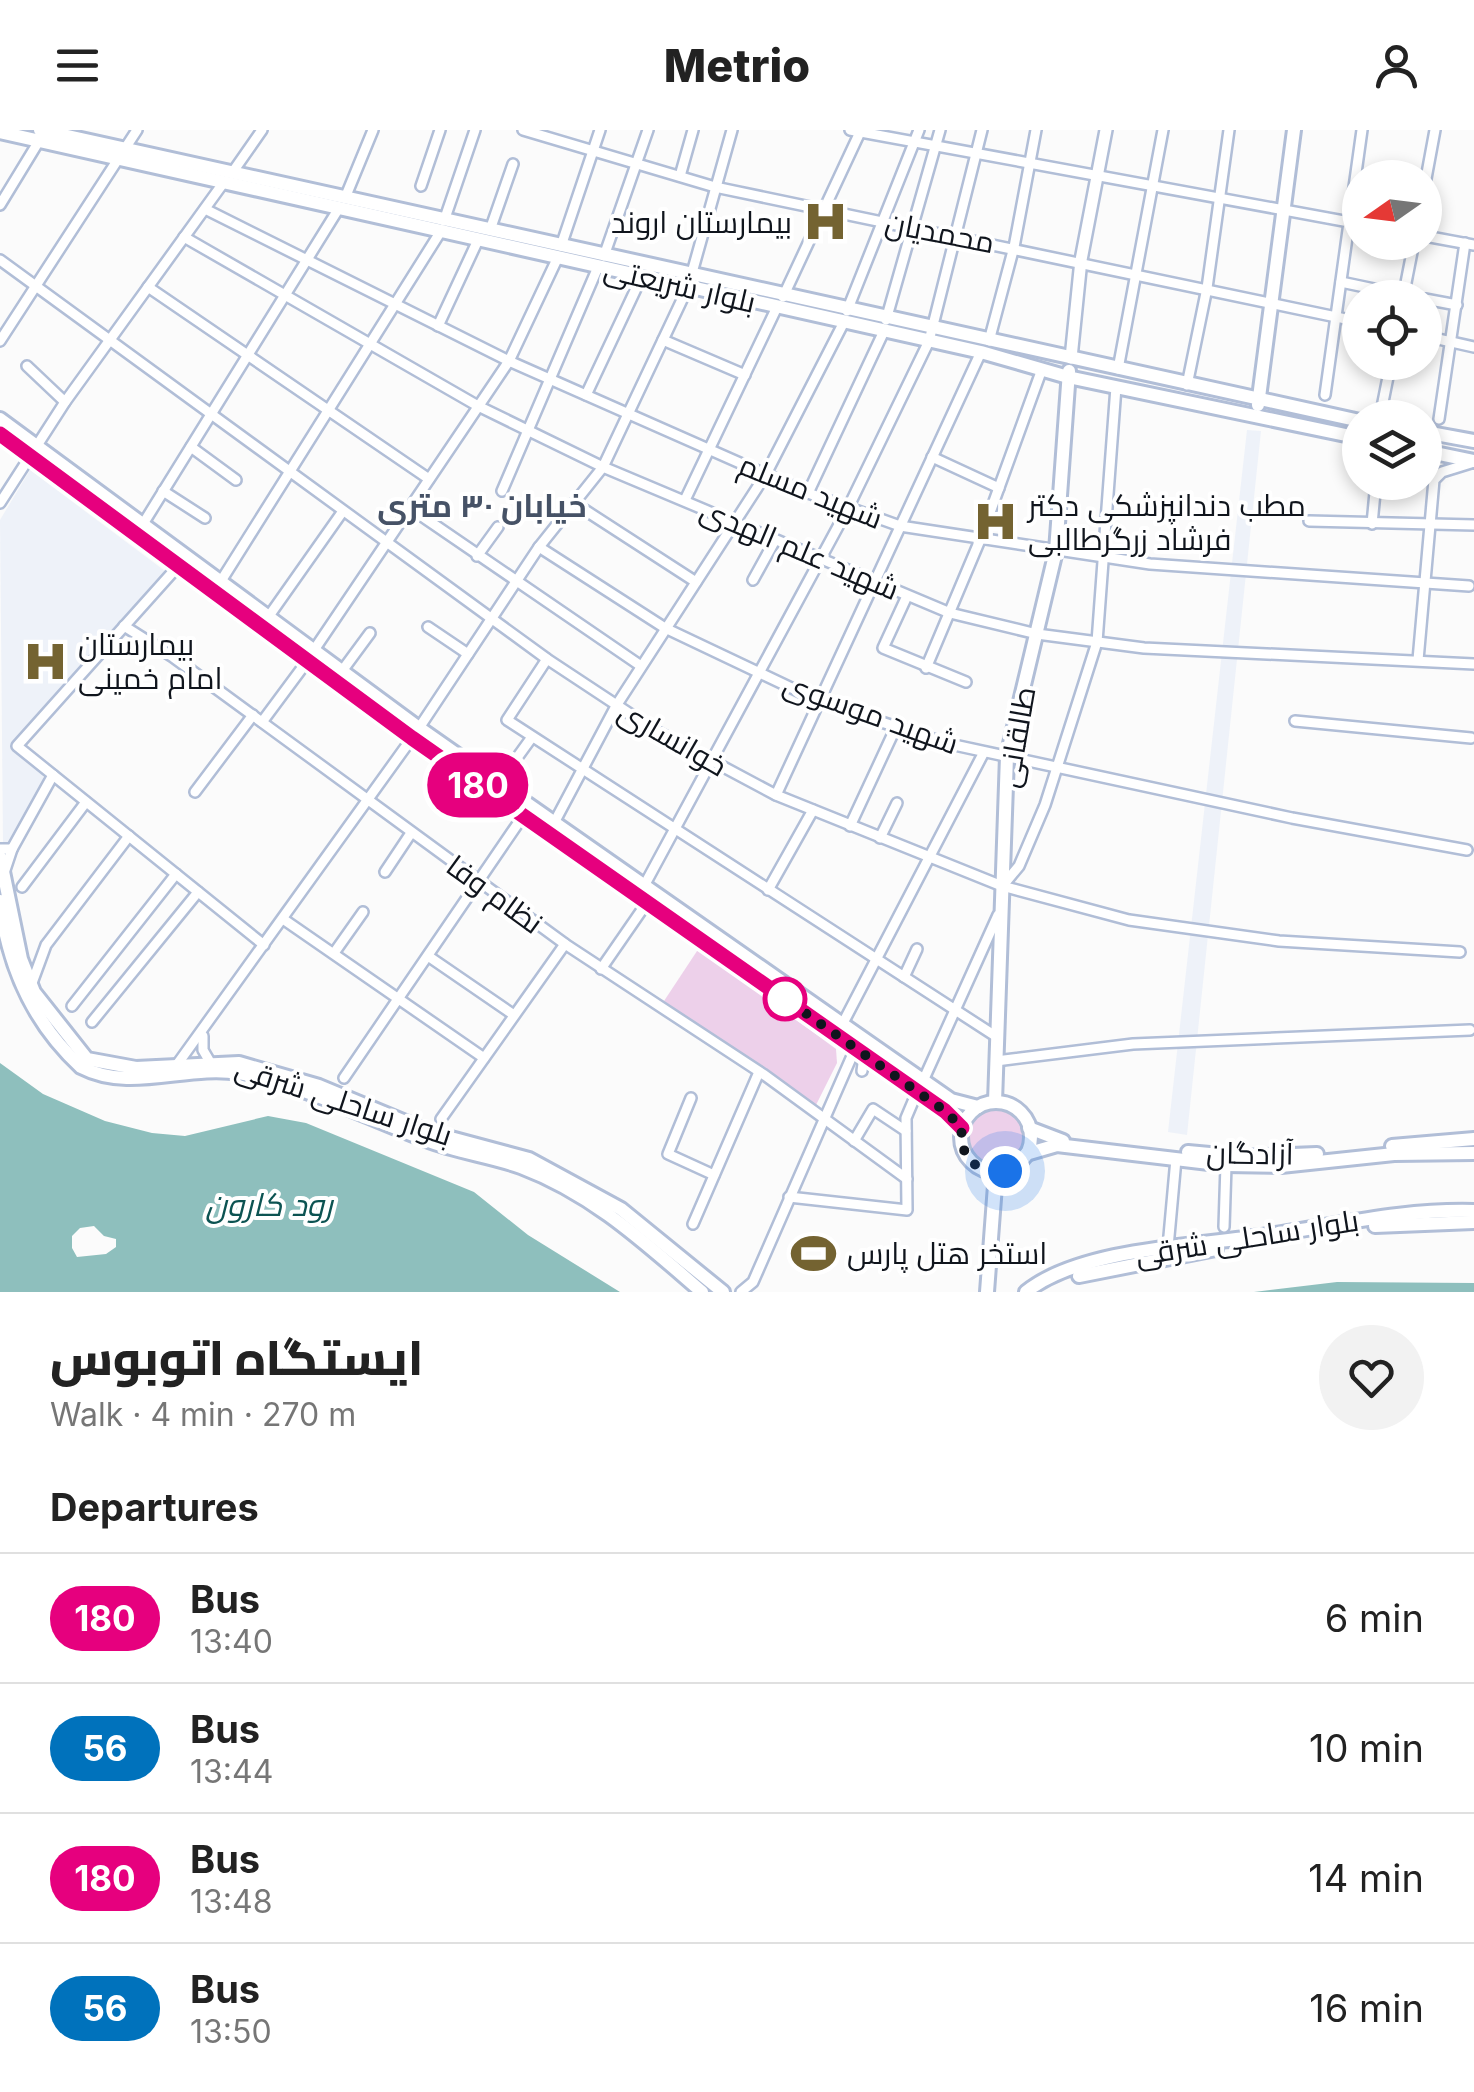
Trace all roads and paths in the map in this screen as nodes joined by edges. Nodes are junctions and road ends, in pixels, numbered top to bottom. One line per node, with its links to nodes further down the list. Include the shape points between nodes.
1 (137, 130): 29 (street)
2 (262, 130): 37 (street)
3 (371, 130): 42 (street)
4 (440, 130): 38 (street)
5 (475, 130): 49 (street)
6 (522, 130): 23 (street, محمدیان)
7 (600, 130): 27 (street)
8 (648, 130): 32 (street)
9 (693, 130): 35 (street)
10 (732, 130): 39 (street)
11 (919, 130): 25 (street)
12 (940, 130): 26 (street)
13 (982, 130): 28 (street)
14 (1036, 130): 33 (street)
15 (1106, 130): 36 (street)
16 (1163, 130): 40 (street)
17 (1229, 130): 41 (street)
18 (1294, 130): 46 (main road)
19 (1362, 130): 30 (street)
20 (1436, 130): 31 (street)
21 (857, 131): 25 (street); 45 (street)
22 (0, 132): 24 (main road, بلوار شریعتی)
23 (536, 132): 27 (street, محمدیان)
24 (43, 133): 29 (main road, بلوار شریعتی); 43 (street)
25 (915, 142): 26 (street); 47 (street)
26 (936, 146): 28 (street); 50 (street)
27 (593, 150): 32 (street, محمدیان); 57 (street)
28 (976, 153): 33 (street); 52 (street)
29 (122, 154): 37 (main road, بلوار شریعتی); 67 (street)
30 (1359, 160)
31 (1430, 160)
32 (636, 163): 35 (street, محمدیان); 62 (street)
33 (1030, 163): 36 (street); 56 (street)
34 (513, 164): 51 (street)
35 (680, 176): 39 (street, محمدیان)
36 (1098, 176): 40 (street); 60 (street)
37 (228, 178): 42 (main road, بلوار شریعتی); 44 (street)
38 (421, 186)
39 (716, 186): 45 (street, محمدیان); 65 (street)
40 (1152, 186): 41 (street); 63 (street)
41 (1220, 198): 46 (street); 69 (street)
42 (342, 203): 49 (main road, بلوار شریعتی); 59 (street)
43 (0, 205)
44 (205, 208): 53 (street); 59 (street, شهید مسلم)
45 (824, 208): 47 (street, محمدیان); 71 (street)
46 (1284, 210): 48 (street); 72 (main road)
47 (883, 220): 50 (street, محمدیان); 76 (street)
48 (1342, 221)
49 (443, 226): 51 (main road, بلوار شریعتی); 74 (street)
50 (915, 227): 52 (street, محمدیان); 79 (street)
51 (484, 235): 57 (main road, بلوار شریعتی); 80 (street)
52 (956, 235): 56 (street, محمدیان); 81 (street)
53 (184, 237): 68 (street); 70 (street, شهید علم الهدی)
54 (1442, 239): 55 (street)
55 (1470, 244): 75 (street)
56 (1014, 247): 60 (street, محمدیان); 88 (street)
57 (560, 252): 62 (main road, بلوار شریعتی); 92 (street)
58 (0, 260): 67 (street, خوانساری)
59 (307, 260): 70 (street); 74 (street, شهید مسلم)
60 (1081, 260): 63 (street, محمدیان); 91 (street)
61 (1346, 260): 66 (street)
62 (601, 262): 64 (main road, بلوار شریعتی); 65 (main road, بلوار شریعتی); 98 (street)
63 (1134, 272): 69 (street, محمدیان); 95 (street)
64 (642, 276): 65 (main road, بلوار شریعتی); 101 (street)
65 (689, 281): 71 (main road, بلوار شریعتی); 83 (street)
66 (1341, 282): 77 (street)
67 (36, 286): 82 (street, خوانساری); 85 (street)
68 (148, 287): 82 (street); 90 (street)
69 (1208, 288): 72 (street, محمدیان); 99 (street)
70 (285, 295): 87 (street, شهید علم الهدی); 90 (street)
71 (780, 302): 76 (main road, بلوار شریعتی); 96 (street)
72 (1272, 302): 77 (street, محمدیان); 103 (main road)
73 (1442, 302): 75 (street)
74 (396, 304): 80 (street, شهید مسلم); 87 (street)
75 (1457, 305): 86 (street)
76 (846, 316): 79 (main road, بلوار شریعتی); 126 (street)
77 (1336, 316): 78 (street, محمدیان); 102 (street)
78 (1342, 318)
79 (885, 325): 81 (main road, بلوار شریعتی); 132 (street)
80 (438, 326): 92 (street, شهید مسلم)
81 (931, 335): 88 (main road, بلوار شریعتی); 138 (street)
82 (110, 340): 105 (street); 108 (street, خوانساری)
83 (663, 340): 96 (street); 109 (street)
84 (1442, 340): 86 (street)
85 (0, 341)
86 (1451, 342): 89 (street); 104 (street)
87 (370, 344): 106 (street, شهید علم الهدی); 107 (street)
88 (985, 347): 91 (main road, بلوار شریعتی); 94 (main road, بلوار شریعتی); 122 (street)
89 (1474, 347)
90 (248, 355): 107 (street); 108 (street)
91 (1070, 358): 95 (main road, بلوار شریعتی); 97 (main road, طالقانی)
92 (509, 362): 98 (street, شهید مسلم); 106 (street)
93 (27, 366): 105 (street)
94 (1042, 368): 97 (main road, بلوار شریعتی); 129 (street)
95 (1118, 368): 99 (main road, بلوار شریعتی)
96 (745, 375): 120 (street)
97 (1068, 377): 100 (main road, بلوار شریعتی); 153 (main road, طالقانی)
98 (550, 380): 101 (street, شهید مسلم); 113 (street)
99 (1187, 385): 103 (main road, بلوار شریعتی)
100 (1116, 386): 110 (main road, بلوار شریعتی); 155 (street)
101 (586, 396): 109 (street, شهید مسلم)
102 (1325, 396)
103 (1259, 400): 110 (main road); 111 (main road, بلوار شریعتی)
104 (1442, 400)
105 (65, 402): 119 (street)
106 (478, 406): 113 (street, شهید علم الهدی); 128 (street)
107 (329, 411): 125 (street); 128 (street)
108 (211, 414): 118 (street); 125 (street, خوانساری)
109 (628, 414): 120 (street, شهید مسلم); 124 (street)
110 (1256, 416): 115 (main road, بلوار شریعتی)
111 (1342, 417)
112 (0, 418): 119 (main road)
113 (528, 429): 124 (street, شهید علم الهدی); 130 (street)
114 (0, 434): 119 (main road)
115 (1342, 434)
116 (1442, 435): 117 (main road)
117 (1474, 441)
118 (190, 447): 127 (street); 131 (street)
119 (33, 450): 135 (street); 143 (main road); 157 (main road)
120 (709, 450): 126 (street, شهید مسلم); 133 (street)
121 (1442, 455): 123 (main road)
122 (932, 457): 129 (street); 146 (street)
123 (1474, 462): 147 (street, via 1437,475)
124 (603, 467): 133 (street, شهید علم الهدی); 136 (street)
125 (290, 472): 139 (street, خوانساری); 159 (street)
126 (766, 474): 132 (street, شهید مسلم); 142 (street)
127 (236, 480)
128 (429, 480): 137 (street)
129 (999, 488): 150 (street)
130 (502, 490)
131 (163, 491): 140 (street); 143 (street)
132 (808, 493): 138 (street, شهید مسلم)
133 (685, 500): 142 (street, شهید علم الهدی)
134 (1374, 500): 144 (street)
135 (0, 503)
136 (574, 503): 152 (street); 160 (street)
137 (410, 508): 151 (street); 154 (street)
138 (848, 508): 146 (street, شهید مسلم); 156 (street)
139 (343, 510): 151 (street, خوانساری); 167 (street)
140 (205, 518)
141 (1309, 520): 144 (street)
142 (735, 522): 149 (street, شهید علم الهدی); 160 (street)
143 (143, 524): 159 (main road)
144 (1372, 524): 147 (street)
145 (1474, 525): 147 (street)
146 (900, 526): 150 (street, شهید مسلم); 162 (street)
147 (1429, 526): 163 (street)
148 (498, 527): 154 (street)
149 (775, 540): 156 (street, شهید علم الهدی); 158 (street)
150 (980, 540): 153 (street, شهید مسلم); 166 (street)
151 (386, 542): 168 (street, خوانساری); 177 (street)
152 (539, 547): 161 (street); 171 (street, شهید موسوی)
153 (1056, 551): 155 (street, شهید مسلم); 173 (main road, طالقانی)
154 (477, 556): 161 (street)
155 (1104, 558): 163 (street, شهید مسلم); 175 (street)
156 (820, 560): 162 (street, شهید علم الهدی); 184 (street)
157 (179, 565): 169 (street); 174 (main road)
158 (752, 580)
159 (222, 581): 167 (main road)
160 (696, 582): 171 (street)
161 (516, 583): 168 (street); 181 (street)
162 (874, 583): 165 (street, شهید علم الهدی); 186 (street)
163 (1424, 583): 164 (street, شهید مسلم); 179 (street)
164 (1469, 586)
165 (907, 596): 166 (street, شهید علم الهدی); 182 (street, via 883,648)
166 (950, 613): 173 (street, شهید علم الهدی); 182 (street)
167 (268, 616): 174 (main road)
168 (492, 619): 176 (street); 178 (street, خوانساری)
169 (124, 626): 188 (street, نظام وفا); 199 (street, via 17,746)
170 (428, 627): 176 (street)
171 (665, 628): 181 (street); 184 (street, شهید موسوی)
172 (370, 633): 183 (street)
173 (1037, 634): 175 (street, شهید علم الهدی); 195 (main road, طالقانی)
174 (286, 636): 177 (main road)
175 (1098, 642): 179 (street, شهید علم الهدی); 197 (street)
176 (468, 654): 191 (street)
177 (311, 655): 183 (main road); 188 (street); 191 (main road)
178 (547, 660): 187 (street, خوانساری); 192 (street, via 507,720)
179 (1418, 660): 180 (street, شهید علم الهدی)
180 (1474, 664)
181 (641, 666): 187 (street)
182 (926, 668): 185 (street)
183 (342, 671): 191 (main road)
184 (759, 672): 186 (street, شهید موسوی); 196 (street)
185 (966, 682)
186 (821, 702): 190 (street, شهید موسوی); 202 (street)
187 (616, 706): 196 (street, خوانساری); 198 (street)
188 (258, 718): 201 (street); 203 (street, نظام وفا)
189 (1296, 721): 193 (street)
190 (896, 727): 194 (street, شهید موسوی); 209 (street)
191 (416, 733): 200 (main road); 203 (street); 207 (main road)
192 (532, 737): 198 (street); 200 (street)
193 (1470, 738)
194 (984, 752): 195 (street, شهید موسوی); 217 (street)
195 (1007, 756): 197 (street, شهید موسوی); 224 (main road, طالقانی)
196 (711, 762): 202 (street, خوانساری); 210 (street)
197 (1059, 766): 216 (street, شهید موسوی); 224 (street, via 1019,866)
198 (582, 770): 208 (street); 210 (street)
199 (53, 775): 204 (street); 215 (street)
200 (498, 784): 208 (main road)
201 (194, 792)
202 (776, 795): 206 (street, خوانساری)
203 (367, 801): 211 (street, نظام وفا); 231 (street)
204 (86, 802): 212 (street); 222 (street)
205 (897, 803): 213 (street)
206 (813, 810): 209 (street, خوانساری); 225 (street)
207 (523, 816): 221 (street); 228 (main road)
208 (554, 822): 223 (main road)
209 (850, 826): 213 (street, خوانساری)
210 (674, 830): 223 (street); 225 (street)
211 (411, 833): 219 (street); 221 (street, نظام وفا)
212 (129, 836): 220 (street); 241 (street, via 46,945)
213 (880, 838): 217 (street, خوانساری)
214 (0, 849): 215 (street)
215 (12, 849): 218 (street)
216 (1467, 850)
217 (929, 858): 224 (street, خوانساری); 238 (street)
218 (3, 864): 241 (main road, بلوار ساحلی شرقی)
219 (385, 872)
220 (176, 874): 226 (street); 243 (street)
221 (478, 882): 232 (street, نظام وفا); 237 (street)
222 (22, 886)
223 (644, 886): 247 (main road)
224 (1002, 886): 229 (main road, طالقانی); 235 (street, خوانساری, via 1200,932)
225 (768, 890): 238 (street)
226 (198, 892): 233 (street); 246 (street)
227 (0, 901): 268 (main road, بلوار ساحلی شرقی, via 26,996 81,1067 136,1078 238,1073)
228 (648, 902): 239 (street); 251 (main road)
229 (1002, 908): 244 (street); 250 (main road, طالقانی)
230 (364, 912): 236 (street)
231 (283, 919): 233 (street); 236 (street)
232 (565, 944): 239 (street, نظام وفا); 245 (street)
233 (264, 945): 249 (street)
234 (916, 950): 240 (street)
235 (1460, 952)
236 (334, 953): 242 (street)
237 (428, 956): 242 (street); 245 (street)
238 (876, 960): 240 (street); 247 (street)
239 (601, 969): 257 (street, نظام وفا)
240 (904, 977): 244 (street)
241 (31, 984): 255 (main road, بلوار ساحلی شرقی, via 86,1059 110,1066)
242 (400, 997): 252 (street); 258 (street)
243 (72, 1006)
244 (955, 1010): 250 (street); 259 (street)
245 (514, 1015): 252 (street)
246 (92, 1022)
247 (842, 1025): 259 (main road)
248 (1470, 1030): 253 (street, via 1133,1044)
249 (204, 1033): 254 (street); 255 (street)
250 (997, 1037): 253 (main road, طالقانی)
251 (860, 1052): 256 (street); 259 (main road); 263 (street)
252 (484, 1058): 264 (street)
253 (996, 1060): 261 (main road, طالقانی)
254 (210, 1062): 255 (main road, بلوار ساحلی شرقی); 268 (main road, بلوار ساحلی شرقی, via 267,1069)
255 (176, 1066)
256 (862, 1071)
257 (759, 1072): 263 (street, نظام وفا); 276 (street)
258 (344, 1078)
259 (920, 1086): 262 (main road); 265 (main road); 267 (street)
260 (691, 1098): 276 (street, via 668,1154)
261 (995, 1102): 262 (main road); 266 (main road, via 1013,1106)
262 (978, 1106): 265 (main road)
263 (822, 1118): 270 (street, نظام وفا); 278 (street)
264 (441, 1119)
265 (962, 1128): 275 (main road, via 965,1155 978,1168)
266 (1030, 1128): 269 (main road, آزادگان, via 1058,1141 1242,1157); 272 (main road)
267 (906, 1131): 270 (street, via 873,1108); 277 (street)
268 (438, 1139): 285 (main road, بلوار ساحلی شرقی, via 560,1184 614,1217); 286 (main road, بلوار ساحلی شرقی, via 496,1147 562,1173 620,1209)
269 (1474, 1139)
270 (854, 1141): 277 (street, نظام وفا)
271 (1467, 1153): 274 (main road, آزادگان)
272 (1026, 1154): 273 (main road, آزادگان, via 1058,1146); 275 (main road, via 1014,1168)
273 (1176, 1158): 274 (main road, آزادگان); 283 (street)
274 (1226, 1165): 282 (street)
275 (996, 1172): 288 (main road)
276 (714, 1175): 281 (street)
277 (907, 1179): 278 (street, via 907,1210)
278 (789, 1197): 284 (street)
279 (1474, 1211): 283 (main road, بلوار ساحلی شرقی, via 1408,1212)
280 (1474, 1222): 290 (main road, بلوار ساحلی شرقی, via 1409,1221 1209,1250 1078,1276)
281 (693, 1224)
282 (1224, 1227)
283 (1168, 1246): 289 (main road, بلوار ساحلی شرقی, via 1047,1278)
284 (753, 1287): 287 (street)
285 (702, 1292)
286 (723, 1292)
287 (742, 1292)
288 (987, 1292)
289 (1026, 1292)
290 (1035, 1292)

